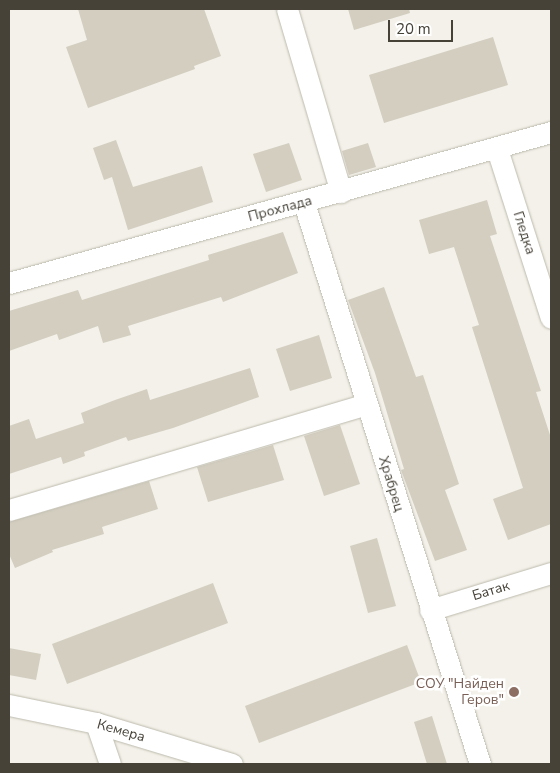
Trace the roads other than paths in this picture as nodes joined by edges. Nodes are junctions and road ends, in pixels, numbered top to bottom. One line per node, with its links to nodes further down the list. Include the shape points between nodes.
1 (287, 9): 4 (street)
2 (551, 132): 3 (street, Прохлада)
3 (497, 149): 4 (street, Прохлада); 7 (street, Гледка)
4 (341, 192): 5 (street, Прохлада)
5 (304, 202): 6 (street, Прохлада); 8 (street, Храбрец)
6 (9, 283)
7 (551, 318)
8 (366, 404): 9 (street); 11 (street, Храбрец)
9 (9, 510)
10 (551, 573): 11 (street, Батак)
11 (430, 610): 16 (street, Храбрец)
12 (9, 705): 13 (street, Кемера)
13 (96, 723): 14 (street); 15 (street, Кемера)
14 (110, 764)
15 (232, 764)
16 (480, 764)

